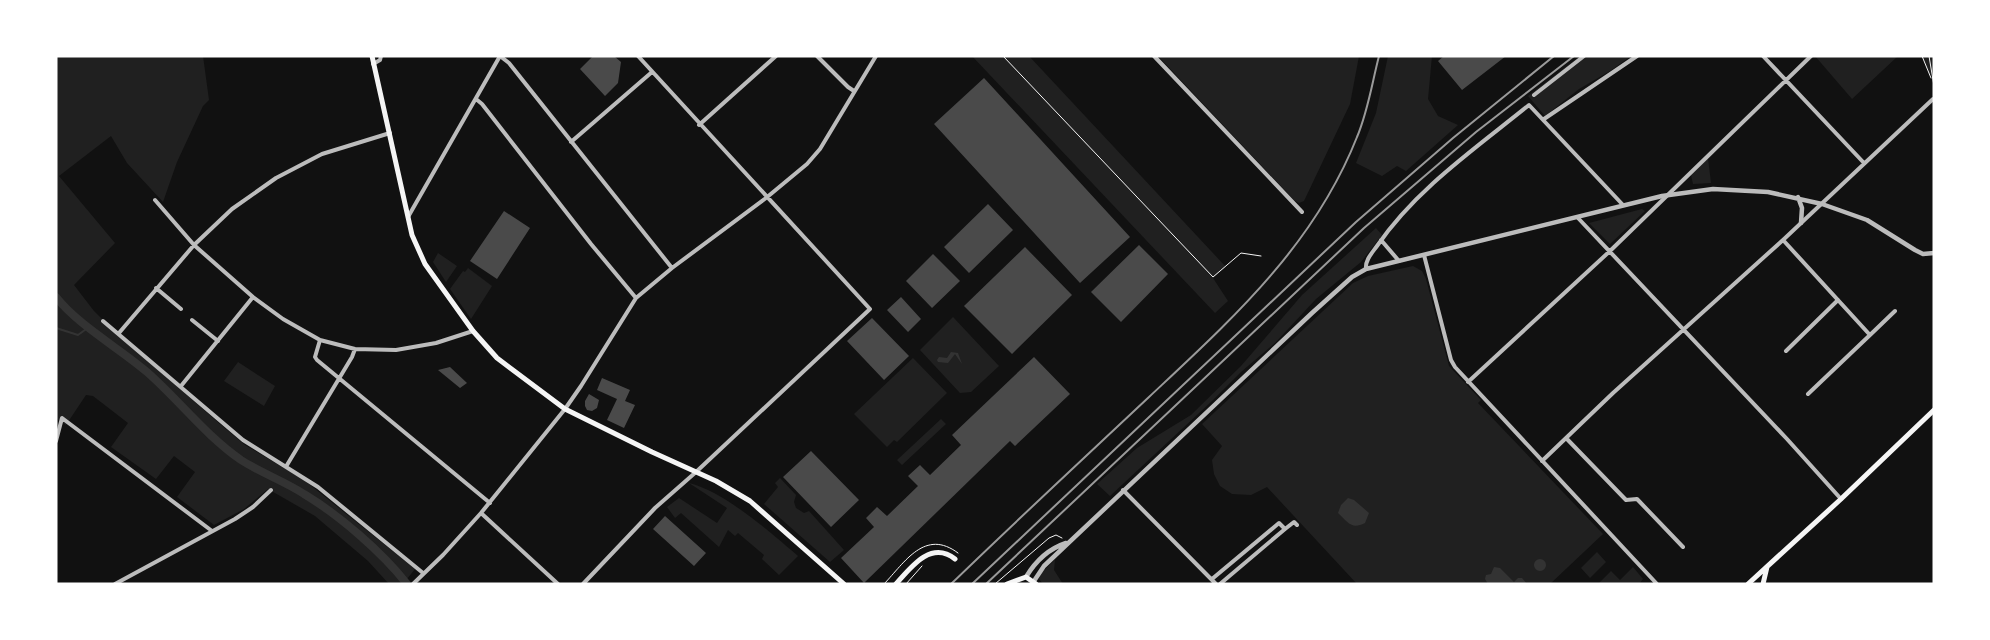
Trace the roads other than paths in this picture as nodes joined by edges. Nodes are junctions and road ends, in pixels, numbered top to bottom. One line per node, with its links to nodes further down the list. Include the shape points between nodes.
1 (372, 56): 13 (main road)
2 (381, 56): 13 (street)
3 (500, 56): 18 (street); 23 (street)
4 (638, 56): 14 (street)
5 (776, 56): 21 (street)
6 (817, 56): 16 (street)
7 (876, 56): 16 (street)
8 (1154, 56): 31 (street)
9 (1584, 56): 17 (street)
10 (1637, 56): 20 (street)
11 (1763, 56): 15 (street)
12 (1811, 56): 15 (street)
13 (373, 64): 22 (main road)
14 (652, 72): 21 (street); 23 (street)
15 (1785, 81): 24 (street); 25 (street)
16 (854, 91): 27 (street, via 807,164)
17 (1534, 95)
18 (476, 99): 32 (street); 46 (street)
19 (1933, 100): 24 (street)
20 (1544, 120): 30 (street); 35 (street, via 1529,105 1424,192)
21 (700, 125): 27 (street)
22 (390, 132): 32 (main road); 37 (street, via 322,154 276,178 232,209)
23 (571, 142): 42 (street)
24 (1864, 163): 29 (street)
25 (1668, 195): 26 (street, via 1736,189); 30 (street); 38 (street)
26 (1798, 197): 29 (street); 34 (street, via 1802,208)
27 (766, 198): 42 (street); 70 (street, via 870,309)
28 (155, 200): 37 (street)
29 (1822, 204): 34 (street); 39 (street, via 1868,220 1923,254)
30 (1623, 205): 33 (street)
31 (1302, 212)
32 (407, 218): 53 (main road, via 425,264)
33 (1578, 218): 38 (street); 40 (street)
34 (1801, 223): 36 (street)
35 (1381, 240): 41 (street); 43 (street, via 1366,262)
36 (1783, 240): 47 (street); 52 (street)
37 (194, 245): 44 (street); 45 (street)
38 (1610, 251): 52 (street); 61 (street)
39 (1934, 253)
40 (1424, 255): 41 (street); 61 (street, via 1451,360)
41 (1399, 261): 43 (street)
42 (672, 268): 46 (street)
43 (1366, 269): 72 (street, via 1352,277)
44 (156, 288): 48 (street); 54 (street)
45 (253, 297): 56 (street); 57 (street)
46 (636, 298): 64 (street)
47 (1838, 300): 55 (street); 59 (street)
48 (181, 309)
49 (1895, 311): 55 (street)
50 (192, 320): 57 (street)
51 (103, 321): 54 (street)
52 (1682, 329): 66 (street); 73 (street)
53 (472, 330): 58 (street, via 436,343 396,350); 64 (main road, via 498,358)
54 (119, 333): 62 (street)
55 (1870, 335): 63 (street)
56 (320, 340): 58 (street); 60 (street, via 315,357)
57 (218, 341): 62 (street)
58 (355, 349): 60 (street)
59 (1786, 351)
60 (339, 379): 69 (street); 74 (street)
61 (1468, 382): 68 (street)
62 (181, 386): 69 (street, via 243,440)
63 (1808, 394)
64 (565, 409): 70 (main road); 74 (street)
65 (1934, 410): 73 (main road)
66 (1566, 438): 68 (street); 80 (street, via 1626,500 1638,499)
67 (56, 441): 77 (street, via 62,418)
68 (1542, 461): 97 (street)
69 (287, 466): 83 (street, via 318,487)
70 (696, 472): 92 (street, via 655,508); 93 (main road, via 750,502)
71 (271, 490): 77 (street, via 254,508)
72 (1124, 490): 79 (street); 85 (street)
73 (1841, 499): 82 (main road)
74 (490, 503): 75 (street)
75 (481, 513): 83 (street); 91 (street)
76 (1297, 526): 78 (street, via 1294,522)
77 (212, 530): 89 (street)
78 (1285, 530): 85 (street, via 1280,523); 96 (street)
79 (1067, 543): 84 (street, via 1046,554); 88 (street, via 1044,566)
80 (1684, 547)
81 (955, 559): 94 (main road, via 941,552 926,554)
82 (1768, 566): 98 (main road); 99 (main road)
83 (423, 573): 87 (street)
84 (1026, 577): 86 (main road); 88 (main road)
85 (1212, 579): 95 (street)
86 (1006, 581)
87 (414, 582): 90 (street)
88 (1035, 583)
89 (115, 584)
90 (420, 584)
91 (558, 584)
92 (583, 584)
93 (844, 584)
94 (896, 584)
95 (1216, 584)
96 (1220, 584)
97 (1657, 584)
98 (1748, 584)
99 (1764, 584)

